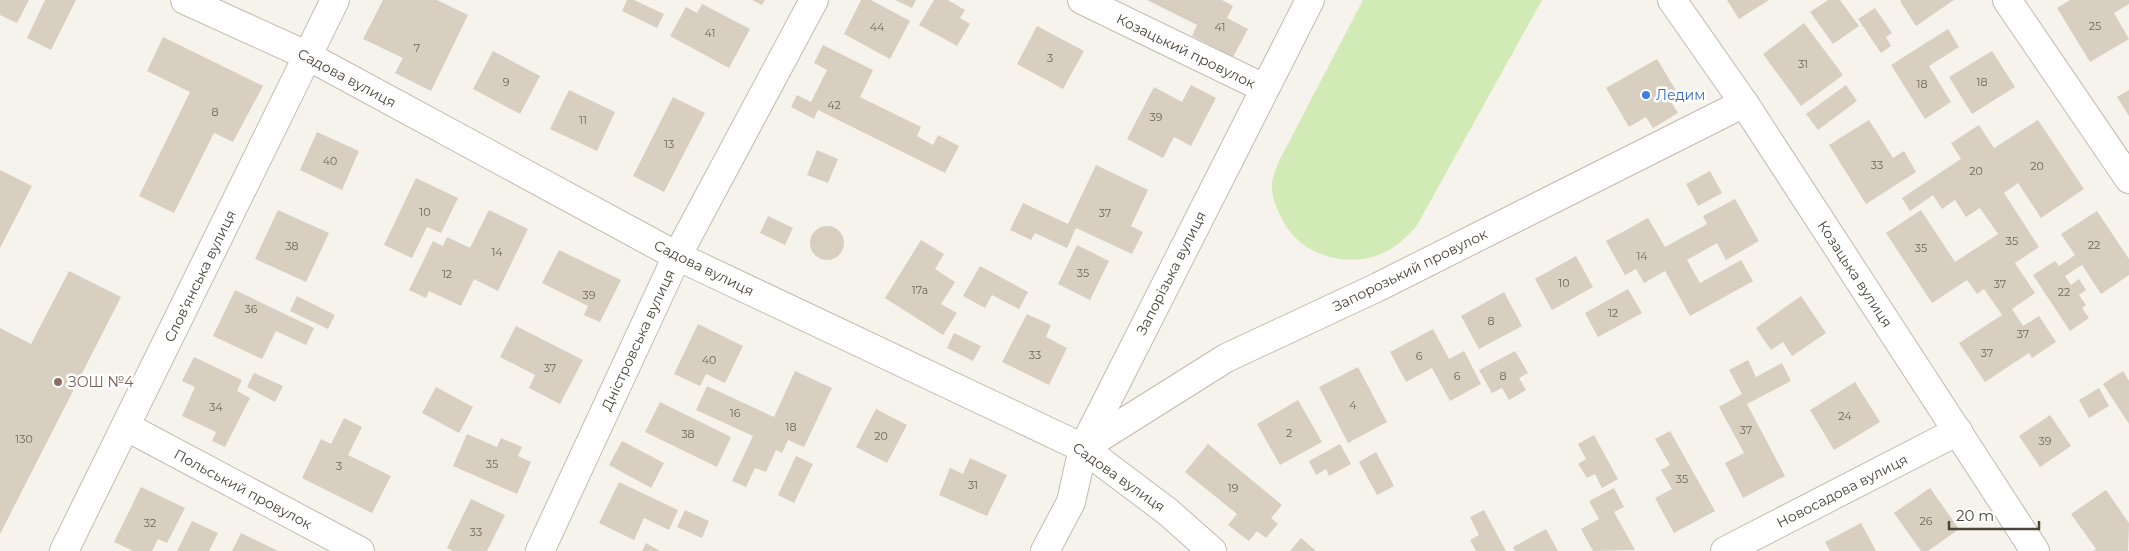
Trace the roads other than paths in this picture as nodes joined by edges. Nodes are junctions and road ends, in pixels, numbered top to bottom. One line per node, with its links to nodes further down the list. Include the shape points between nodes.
1 (185, 0): 8 (street, Садова вулиця)
2 (335, 0): 8 (street, Словʼянська вулиця)
3 (814, 0): 12 (street, Дністровська вулиця)
4 (1082, 0): 9 (street, Козацький провулок)
5 (1310, 0): 9 (street, Запорізька вулиця)
6 (1672, 0): 10 (street, Козацька вулиця)
7 (2007, 0): 11 (street)
8 (306, 55): 12 (street, Садова вулиця); 13 (street, Словʼянська вулиця)
9 (1264, 88): 15 (street, Запорізька вулиця)
10 (1744, 103): 14 (street, Козацька вулиця); 15 (street, Запорозький провулок, via 1378,287 1226,358)
11 (2129, 179)
12 (677, 256): 15 (street, Садова вулиця); 18 (street, Дністровська вулиця)
13 (127, 427): 16 (street, Словʼянська вулиця); 17 (street, Польський провулок)
14 (1958, 431): 21 (street, Новосадова вулиця); 22 (street, Козацька вулиця)
15 (1083, 448): 19 (street, Запорізька вулиця, via 1071,502); 20 (street, Садова вулиця, via 1168,512)
16 (64, 551)
17 (360, 551)
18 (540, 551)
19 (1045, 551)
20 (1212, 551)
21 (1725, 551)
22 (2035, 551)

